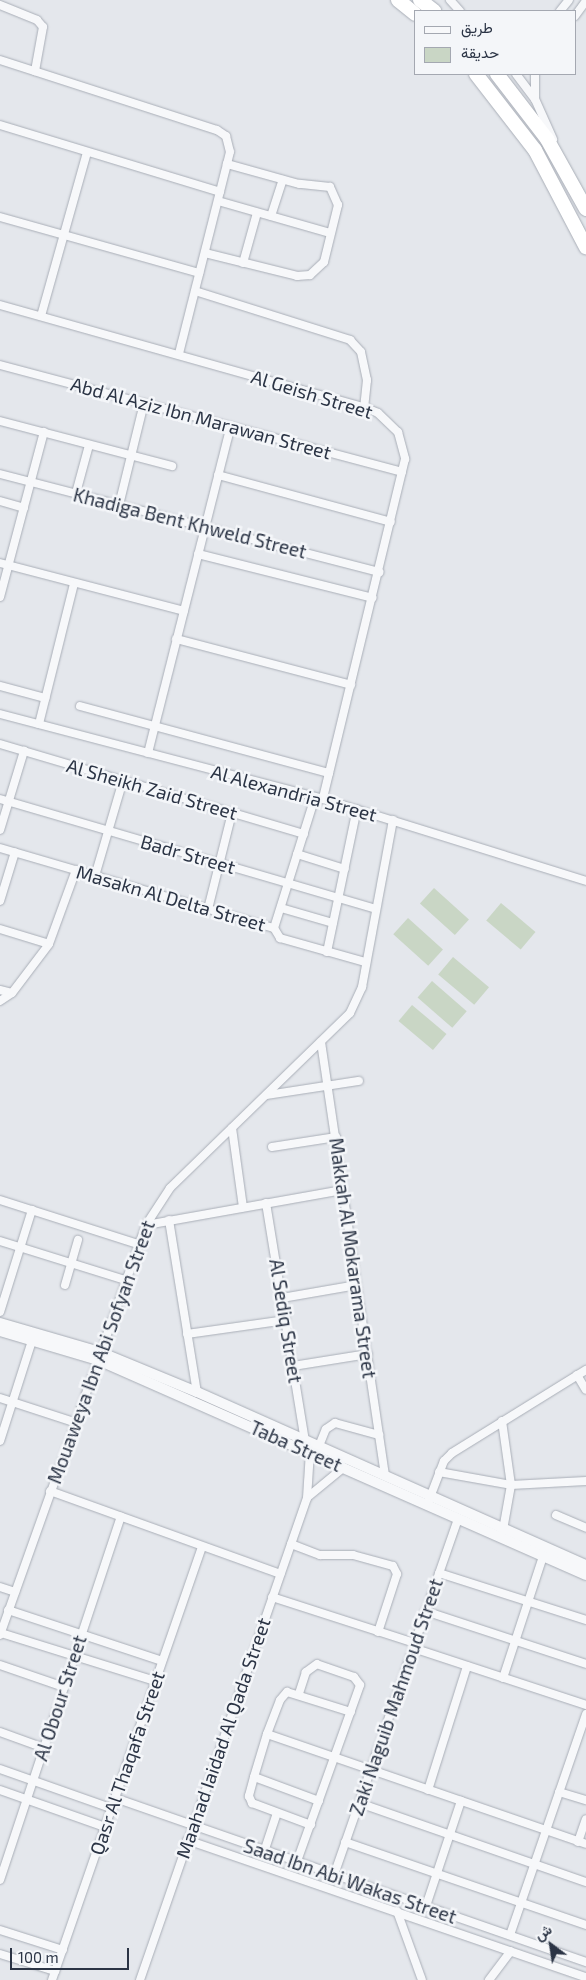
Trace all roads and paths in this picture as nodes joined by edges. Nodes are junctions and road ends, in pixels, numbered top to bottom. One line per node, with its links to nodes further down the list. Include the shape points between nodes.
1 (398, 0): 10 (highway)
2 (420, 0): 7 (highway)
3 (450, 0): 8 (street)
4 (569, 0): 9 (street)
5 (586, 1): 11 (street)
6 (0, 5): 13 (street, via 37,20 43,27)
7 (433, 10)
8 (459, 10)
9 (561, 10)
10 (414, 13)
11 (576, 15)
12 (0, 60): 13 (street)
13 (35, 71): 21 (street, via 217,130 229,141)
14 (477, 75): 32 (highway, via 535,150)
15 (499, 75): 22 (highway)
16 (517, 75): 18 (street)
17 (535, 75): 18 (street)
18 (535, 99): 22 (street)
19 (0, 125): 20 (street)
20 (87, 152): 24 (street); 31 (street)
21 (227, 164): 23 (street); 24 (street)
22 (567, 173): 26 (highway)
23 (283, 180): 28 (street); 30 (street, via 323,185 335,192 338,206)
24 (220, 192): 25 (street)
25 (218, 201): 27 (street); 33 (street)
26 (586, 209)
27 (257, 212): 28 (street); 34 (street)
28 (271, 216): 30 (street)
29 (0, 217): 31 (street)
30 (330, 233): 34 (street, via 324,262 310,276 297,276)
31 (64, 235): 35 (street); 38 (street)
32 (586, 247)
33 (205, 253): 34 (street); 35 (street)
34 (243, 262)
35 (199, 273): 36 (street)
36 (195, 291): 39 (street); 42 (street, via 350,340 361,352 367,380)
37 (0, 305): 38 (street, Al Geish Street)
38 (41, 316): 39 (street, Al Geish Street)
39 (179, 353): 42 (street, Al Geish Street)
40 (0, 365): 41 (street, Abd Al Aziz Ibn Marawan Street)
41 (144, 403): 44 (street, Abd Al Aziz Ibn Marawan Street); 47 (street)
42 (364, 407): 49 (street, Al Geish Street, via 378,413 398,432 405,458)
43 (0, 421): 45 (street)
44 (230, 426): 49 (street, Abd Al Aziz Ibn Marawan Street); 51 (street)
45 (44, 432): 46 (street); 52 (street)
46 (89, 444): 47 (street); 53 (street)
47 (131, 456): 48 (street); 55 (street)
48 (172, 466)
49 (402, 472): 57 (street, Al Geish Street)
50 (0, 474): 52 (street, Khadiga Bent Khweld Street)
51 (218, 476): 57 (street); 58 (street)
52 (31, 482): 53 (street, Khadiga Bent Khweld Street); 56 (street)
53 (76, 493): 55 (street, Khadiga Bent Khweld Street)
54 (0, 501): 56 (street)
55 (119, 505): 58 (street, Khadiga Bent Khweld Street)
56 (24, 508): 61 (street)
57 (391, 522): 62 (street, Al Geish Street)
58 (205, 527): 59 (street); 62 (street, Khadiga Bent Khweld Street)
59 (198, 554): 65 (street); 66 (street)
60 (0, 562): 61 (street)
61 (9, 565): 63 (street); 64 (street)
62 (380, 572): 65 (street, Al Geish Street)
63 (74, 584): 66 (street); 70 (street)
64 (0, 594)
65 (373, 598): 68 (street, Al Geish Street)
66 (184, 611): 67 (street)
67 (176, 640): 68 (street); 74 (street)
68 (351, 685): 78 (street, Al Geish Street)
69 (0, 686): 70 (street)
70 (46, 698): 73 (street)
71 (80, 706): 74 (street)
72 (0, 714): 73 (street, Al Alexandria Street)
73 (39, 724): 77 (street, Al Alexandria Street)
74 (154, 725): 77 (street); 78 (street)
75 (1, 747): 76 (street, Al Sheikh Zaid Street)
76 (24, 751): 79 (street, Al Sheikh Zaid Street); 82 (street)
77 (148, 753): 80 (street, Al Alexandria Street)
78 (329, 773): 80 (street, Al Geish Street)
79 (123, 780): 84 (street, Al Sheikh Zaid Street); 87 (street)
80 (319, 798): 83 (street, Al Alexandria Street); 88 (street, Al Geish Street)
81 (0, 799): 82 (street, Badr Street)
82 (9, 802): 86 (street); 87 (street, Badr Street)
83 (357, 809): 85 (street, Al Alexandria Street); 93 (street)
84 (232, 813): 88 (street, Al Sheikh Zaid Street); 92 (street)
85 (393, 820): 96 (street, Al Alexandria Street); 102 (street, Mouaweya Ibn Abi Sofyan Street)
86 (0, 830)
87 (108, 831): 92 (street, Badr Street); 95 (street)
88 (304, 834): 91 (street, Al Geish Street)
89 (0, 848): 90 (street, Masakn Al Delta Street)
90 (15, 852): 94 (street, Masakn Al Delta Street); 99 (street)
91 (297, 854): 93 (street); 97 (street, Al Geish Street)
92 (219, 863): 97 (street, Badr Street); 101 (street)
93 (345, 868): 98 (street)
94 (76, 870): 95 (street, Masakn Al Delta Street); 106 (street)
95 (95, 876): 101 (street, Masakn Al Delta Street)
96 (586, 881)
97 (288, 884): 98 (street, Badr Street); 100 (street, Al Geish Street)
98 (338, 898): 102 (street, Badr Street); 103 (street)
99 (0, 901)
100 (280, 908): 103 (street); 104 (street, Al Geish Street)
101 (208, 909): 104 (street, Masakn Al Delta Street)
102 (375, 909): 108 (street, Mouaweya Ibn Abi Sofyan Street)
103 (333, 923): 107 (street)
104 (274, 928): 107 (street, Masakn Al Delta Street, via 280,938)
105 (0, 929): 106 (street)
106 (49, 944): 110 (street)
107 (327, 952): 108 (street, Masakn Al Delta Street)
108 (365, 962): 112 (street, Mouaweya Ibn Abi Sofyan Street, via 358,999)
109 (0, 990): 110 (street)
110 (12, 994): 111 (street)
111 (0, 1001)
112 (322, 1042): 114 (street, Makkah Al Mokarama Street); 115 (street, Mouaweya Ibn Abi Sofyan Street)
113 (359, 1080): 114 (street)
114 (328, 1085): 115 (street); 117 (street, Makkah Al Mokarama Street)
115 (266, 1095): 116 (street, Mouaweya Ibn Abi Sofyan Street)
116 (232, 1128): 122 (street); 125 (street, Mouaweya Ibn Abi Sofyan Street, via 170,1188)
117 (336, 1137): 118 (street); 119 (street, Makkah Al Mokarama Street)
118 (272, 1147)
119 (343, 1190): 121 (street); 133 (street, Makkah Al Mokarama Street)
120 (0, 1201): 123 (street)
121 (266, 1203): 122 (street); 134 (street, Al Sediq Street)
122 (243, 1207): 124 (street)
123 (32, 1210): 128 (street); 129 (street)
124 (169, 1220): 125 (street); 139 (street)
125 (146, 1224): 128 (street, Mouaweya Ibn Abi Sofyan Street)
126 (0, 1240): 129 (street)
127 (78, 1240): 130 (street)
128 (138, 1244): 131 (street, Mouaweya Ibn Abi Sofyan Street)
129 (20, 1247): 130 (street); 135 (street)
130 (71, 1263): 131 (street); 132 (street)
131 (125, 1280): 142 (street, Mouaweya Ibn Abi Sofyan Street)
132 (65, 1285)
133 (357, 1285): 134 (street); 141 (street, Makkah Al Mokarama Street)
134 (282, 1298): 136 (street, Al Sediq Street)
135 (0, 1312)
136 (286, 1320): 139 (street); 143 (street, Al Sediq Street)
137 (0, 1323): 142 (street, Taba Street)
138 (0, 1331): 140 (street, Taba Street)
139 (187, 1334): 147 (street)
140 (32, 1341): 142 (street, Taba Street); 149 (street)
141 (368, 1354): 143 (street); 152 (street, Makkah Al Mokarama Street)
142 (99, 1356): 147 (street, Taba Street); 151 (street, Mouaweya Ibn Abi Sofyan Street); 156 (street, Taba Street)
143 (293, 1366): 153 (street, Al Sediq Street)
144 (586, 1370): 145 (street)
145 (577, 1375): 146 (street); 150 (street)
146 (586, 1390)
147 (197, 1392): 153 (street, Taba Street)
148 (0, 1398): 149 (street)
149 (12, 1402): 151 (street); 154 (street)
150 (502, 1421): 158 (street, via 452,1452); 161 (street)
151 (74, 1422): 162 (street, Mouaweya Ibn Abi Sofyan Street)
152 (379, 1436): 155 (street, via 335,1423 326,1429); 159 (street, Makkah Al Mokarama Street)
153 (305, 1440): 155 (street, Taba Street)
154 (0, 1441)
155 (319, 1446): 159 (street, Taba Street)
156 (310, 1452): 157 (street, Taba Street); 163 (street, Maahad Iaidad Al Qada Street)
157 (344, 1467): 163 (street); 164 (street, Taba Street)
158 (439, 1472): 161 (street); 164 (street)
159 (385, 1474): 164 (street, Taba Street)
160 (586, 1481): 161 (street)
161 (511, 1485): 169 (street)
162 (50, 1491): 166 (street); 178 (street, Mouaweya Ibn Abi Sofyan Street)
163 (307, 1498): 170 (street, Maahad Iaidad Al Qada Street)
164 (430, 1500): 167 (street, Taba Street); 169 (street, Taba Street)
165 (556, 1516): 168 (street)
166 (121, 1517): 171 (street); 186 (street, Al Obour Street)
167 (458, 1519): 172 (street, Taba Street); 174 (street, Zaki Naguib Mahmoud Street)
168 (586, 1528)
169 (503, 1530): 173 (street, Taba Street)
170 (291, 1544): 175 (street, Maahad Iaidad Al Qada Street); 184 (street, via 320,1555 353,1555 393,1566 397,1574)
171 (202, 1547): 175 (street); 190 (street, Qasr Al Thaqafa Street)
172 (543, 1556): 176 (street, Taba Street); 180 (street)
173 (586, 1565)
174 (439, 1572): 180 (street); 182 (street, Zaki Naguib Mahmoud Street)
175 (280, 1574): 179 (street, Maahad Iaidad Al Qada Street)
176 (586, 1575)
177 (0, 1587): 178 (street)
178 (15, 1592): 181 (street, Mouaweya Ibn Abi Sofyan Street)
179 (272, 1597): 184 (street); 222 (street, Maahad Iaidad Al Qada Street)
180 (528, 1601): 183 (street); 187 (street)
181 (8, 1610): 185 (street, Mouaweya Ibn Abi Sofyan Street); 186 (street)
182 (425, 1611): 187 (street); 188 (street, Zaki Naguib Mahmoud Street)
183 (586, 1620)
184 (378, 1632): 188 (street)
185 (0, 1634): 189 (street)
186 (82, 1634): 189 (street, Al Obour Street); 190 (street)
187 (515, 1641): 191 (street); 194 (street)
188 (413, 1646): 193 (street); 206 (street, Zaki Naguib Mahmoud Street)
189 (74, 1656): 195 (street); 196 (street, Al Obour Street)
190 (162, 1661): 195 (street, Qasr Al Thaqafa Street)
191 (586, 1664)
192 (0, 1665): 196 (street)
193 (467, 1666): 194 (street); 210 (street)
194 (503, 1678): 198 (street)
195 (155, 1682): 212 (street, Qasr Al Thaqafa Street)
196 (64, 1687): 203 (street, Al Obour Street)
197 (299, 1694): 199 (street); 199 (street, via 306,1672 313,1665 354,1677 360,1689); 202 (street, via 283,1695)
198 (586, 1705)
199 (351, 1712): 204 (street)
200 (586, 1714): 211 (street)
201 (0, 1732): 203 (street)
202 (267, 1734): 204 (street); 207 (street)
203 (44, 1748): 208 (street, Al Obour Street)
204 (335, 1758): 206 (street); 215 (street)
205 (0, 1769): 208 (street)
206 (370, 1770): 210 (street); 217 (street, Zaki Naguib Mahmoud Street)
207 (254, 1777): 215 (street); 219 (street, via 250,1800)
208 (33, 1781): 213 (street, Al Obour Street); 218 (street)
209 (0, 1790): 213 (street)
210 (428, 1790): 216 (street)
211 (559, 1792): 214 (street); 224 (street)
212 (115, 1798): 218 (street, Qasr Al Thaqafa Street); 222 (street, Saad Ibn Abi Wakas Street)
213 (26, 1800): 223 (street); 234 (street, Al Obour Street)
214 (586, 1800)
215 (319, 1801): 221 (street)
216 (461, 1801): 224 (street); 225 (street)
217 (359, 1803): 225 (street); 227 (street, Zaki Naguib Mahmoud Street)
218 (111, 1808): 223 (street, Qasr Al Thaqafa Street)
219 (277, 1813): 221 (street); 229 (street)
220 (586, 1819): 228 (street)
221 (311, 1825): 230 (street)
222 (192, 1826): 226 (street, Maahad Iaidad Al Qada Street); 229 (street, Saad Ibn Abi Wakas Street)
223 (105, 1827): 242 (street, Qasr Al Thaqafa Street)
224 (546, 1831): 228 (street); 231 (street)
225 (450, 1835): 231 (street); 232 (street)
226 (187, 1840): 238 (street, Saad Ibn Abi Wakas Street); 249 (street, Maahad Iaidad Al Qada Street)
227 (345, 1842): 232 (street); 233 (street, Zaki Naguib Mahmoud Street)
228 (582, 1843)
229 (264, 1852): 230 (street, Saad Ibn Abi Wakas Street)
230 (296, 1864): 233 (street, Saad Ibn Abi Wakas Street)
231 (535, 1864): 235 (street); 236 (street)
232 (437, 1873): 236 (street); 237 (street)
233 (334, 1875): 237 (street, Saad Ibn Abi Wakas Street)
234 (0, 1880)
235 (586, 1882)
236 (522, 1903): 239 (street); 241 (street)
237 (426, 1906): 241 (street, Saad Ibn Abi Wakas Street)
238 (397, 1911): 243 (street, Saad Ibn Abi Wakas Street); 250 (street)
239 (586, 1925)
240 (0, 1930): 242 (street)
241 (510, 1935): 245 (street, Saad Ibn Abi Wakas Street)
242 (62, 1950): 246 (street, Qasr Al Thaqafa Street)
243 (511, 1951): 247 (street, Saad Ibn Abi Wakas Street); 251 (street)
244 (0, 1954): 246 (street)
245 (586, 1962)
246 (55, 1971): 248 (street, Qasr Al Thaqafa Street)
247 (586, 1977)
248 (52, 1980)
249 (140, 1980)
250 (422, 1980)
251 (489, 1980)

